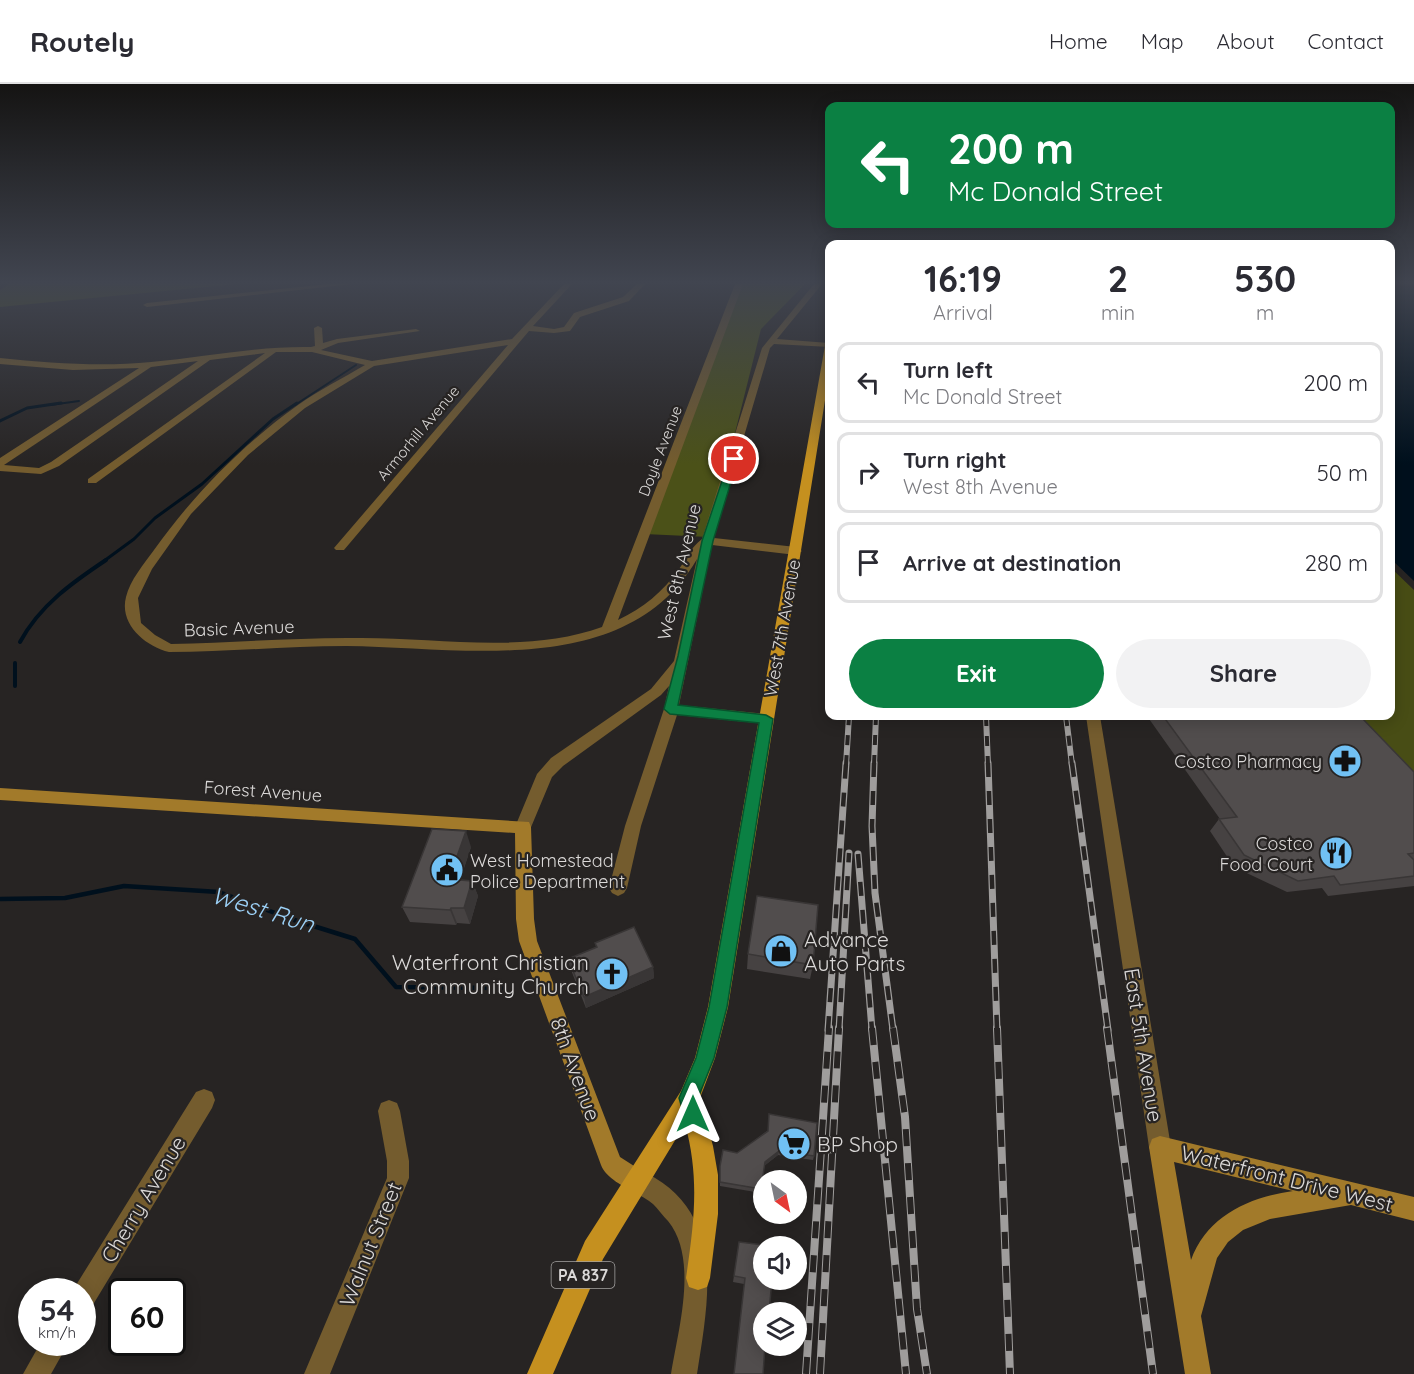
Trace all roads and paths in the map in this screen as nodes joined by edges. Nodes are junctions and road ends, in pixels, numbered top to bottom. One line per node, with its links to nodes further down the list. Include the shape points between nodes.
1 (316, 344): 8 (street)
2 (329, 344): 8 (street)
3 (496, 344): 12 (street)
4 (513, 344): 18 (street, Armorhill Avenue)
5 (716, 344): 20 (street, Doyle Avenue)
6 (769, 344): 17 (street, West 8th Avenue)
7 (277, 349): 8 (street); 9 (street); 16 (street)
8 (316, 349): 12 (street)
9 (208, 358): 11 (street); 15 (street, via 55,464 41,471)
10 (0, 361): 11 (street, via 54,366)
11 (150, 364): 14 (street)
12 (372, 364): 20 (street, Basic Avenue, via 273,428 243,453 187,512 146,569 132,598 135,624 169,648 337,642 520,646 589,635)
13 (825, 368): 19 (main road, West 7th Avenue / PA 837)
14 (0, 463)
15 (0, 468)
16 (92, 481)
17 (707, 541): 19 (street); 20 (street, Basic Avenue, via 664,594 637,616); 21 (street, West 8th Avenue)
18 (340, 548)
19 (796, 551): 23 (main road, West 7th Avenue / PA 837)
20 (608, 628)
21 (684, 656): 22 (street, West 8th Avenue); 26 (street, 8th Avenue, via 656,692 545,774)
22 (670, 709): 23 (street); 27 (street, West 8th Avenue)
23 (766, 719): 28 (main road, West 7th Avenue / PA 837, via 718,1007 705,1058)
24 (1095, 720): 31 (street, East 5th Avenue)
25 (0, 794): 26 (street, Forest Avenue)
26 (523, 827): 32 (street, 8th Avenue, via 528,941 612,1165)
27 (618, 888)
28 (689, 1098): 32 (main road, West 7th Avenue / PA 837); 36 (main road, via 707,1176)
29 (204, 1100): 35 (street, Cherry Avenue)
30 (389, 1111): 40 (street, Walnut Street, via 398,1179)
31 (1160, 1147): 33 (street, Waterfront Drive West); 37 (street, East 5th Avenue)
32 (637, 1181): 36 (street, via 661,1196 682,1221 694,1246); 41 (main road, PA 837, via 594,1250)
33 (1355, 1195): 34 (street, Waterfront Drive West); 37 (street, via 1254,1211 1230,1224 1207,1250)
34 (1414, 1209)
35 (95, 1278)
36 (698, 1278): 42 (street)
37 (1189, 1318): 43 (street, East 5th Avenue)
38 (47, 1356): 39 (street)
39 (36, 1374)
40 (317, 1374)
41 (540, 1374)
42 (684, 1374)
43 (1198, 1374)

